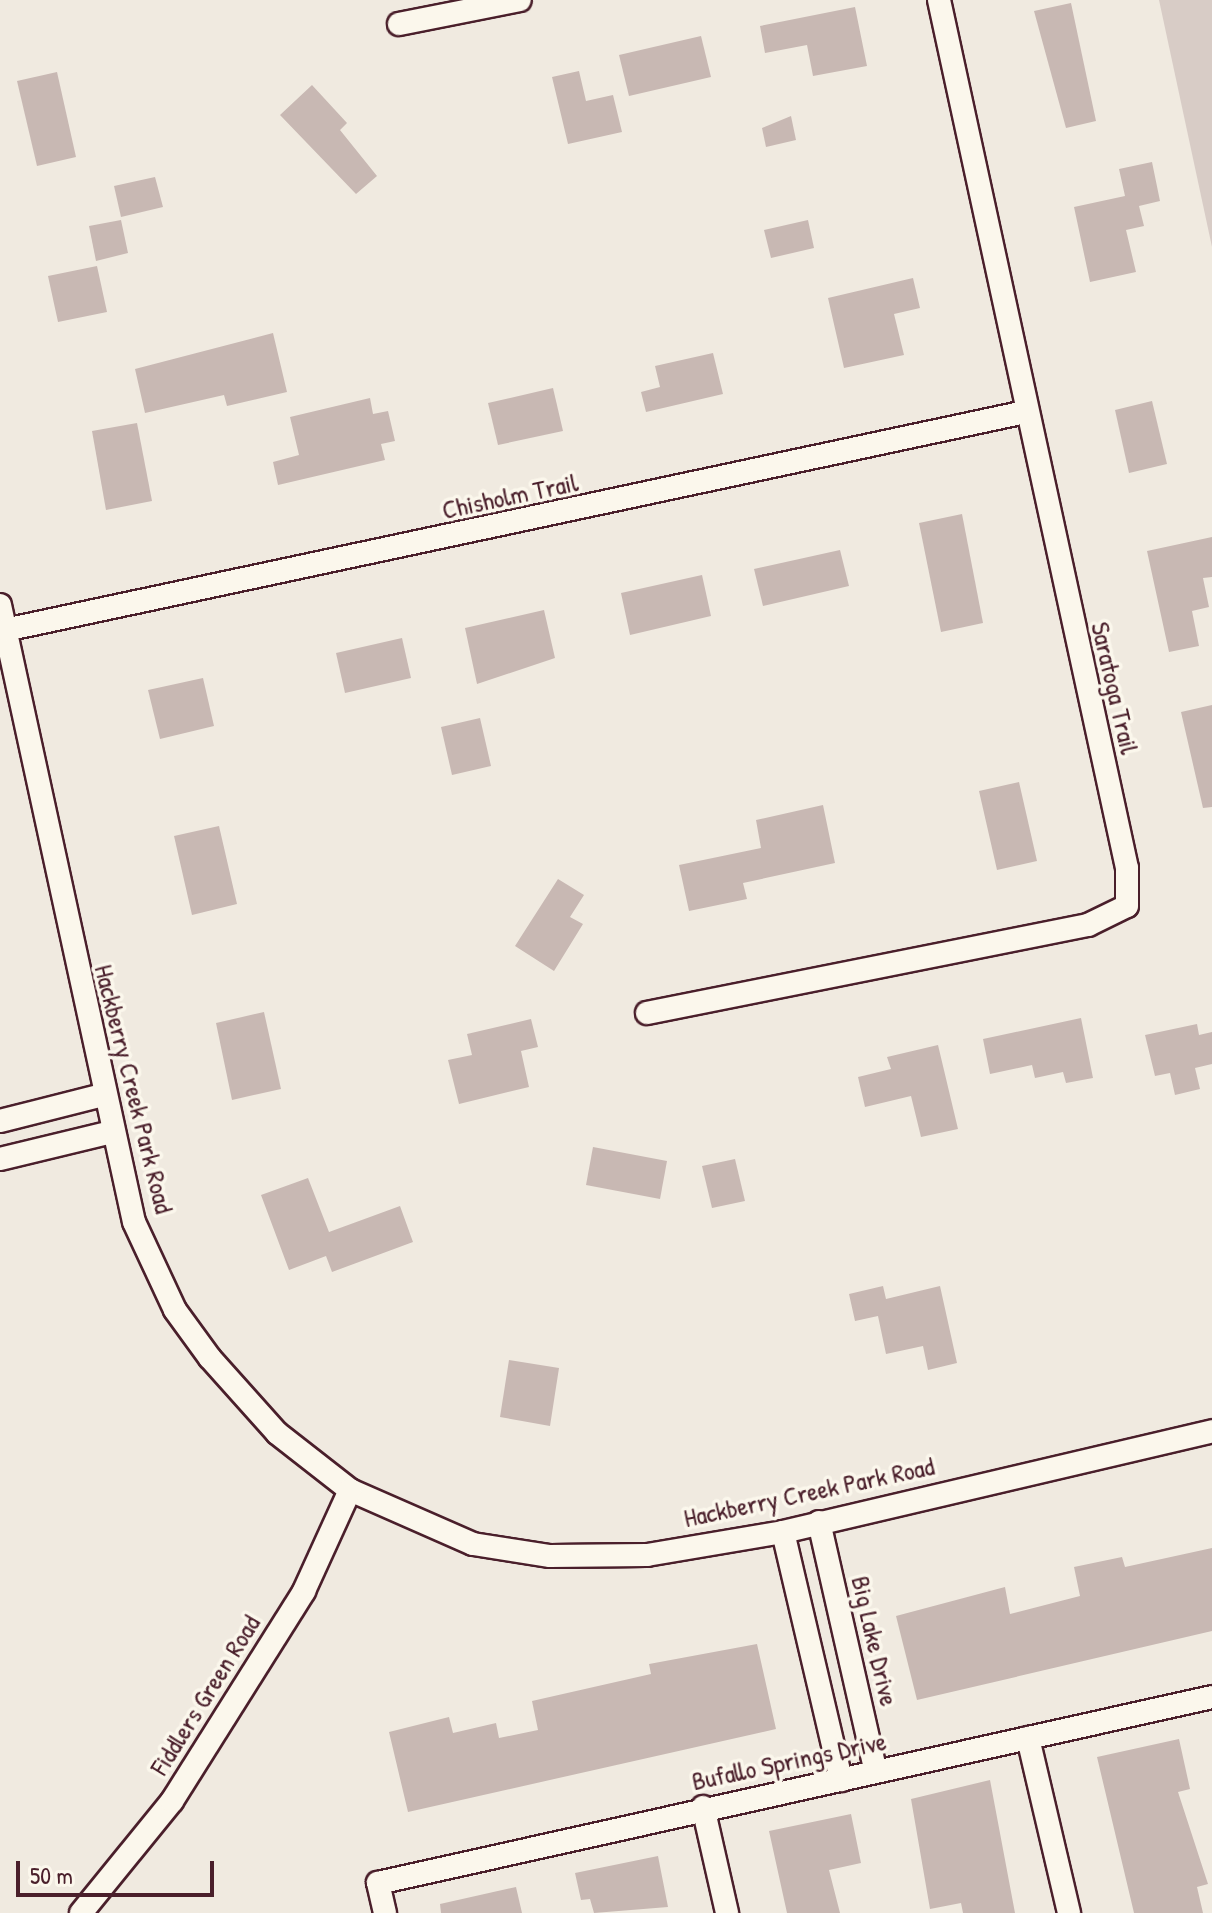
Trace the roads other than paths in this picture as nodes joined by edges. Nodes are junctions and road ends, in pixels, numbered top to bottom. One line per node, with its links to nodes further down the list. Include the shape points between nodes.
1 (520, 0): 3 (street)
2 (939, 0): 4 (street, Saratoga Trail)
3 (399, 24)
4 (1025, 412): 6 (street, Chisholm Trail); 7 (street, Saratoga Trail, via 1127,868 1127,906 1088,925)
5 (0, 605): 6 (street, Hackberry Creek Park Road)
6 (5, 630): 8 (street, Hackberry Creek Park Road)
7 (647, 1013)
8 (103, 1095): 9 (street); 10 (street, Hackberry Creek Park Road)
9 (0, 1121)
10 (112, 1132): 11 (street); 13 (street, Hackberry Creek Park Road, via 134,1222 175,1310 277,1433)
11 (0, 1159)
12 (1212, 1431): 14 (street, Hackberry Creek Park Road)
13 (350, 1490): 15 (street, Hackberry Creek Park Road, via 473,1544 550,1556 647,1555); 21 (street, Fiddlers Green Road, via 304,1591 180,1788 113,1882)
14 (819, 1522): 15 (street, Hackberry Creek Park Road); 18 (street, Big Lake Drive)
15 (783, 1532): 19 (street)
16 (1212, 1697): 17 (street, Bufallo Springs Drive)
17 (1028, 1738): 18 (street, Bufallo Springs Drive); 24 (street)
18 (876, 1772): 19 (street, Bufallo Springs Drive)
19 (841, 1780): 20 (street, Bufallo Springs Drive)
20 (703, 1807): 22 (street, Bufallo Springs Drive, via 378,1883); 23 (street)
21 (81, 1913)
22 (385, 1913)
23 (727, 1913)
24 (1069, 1913)

